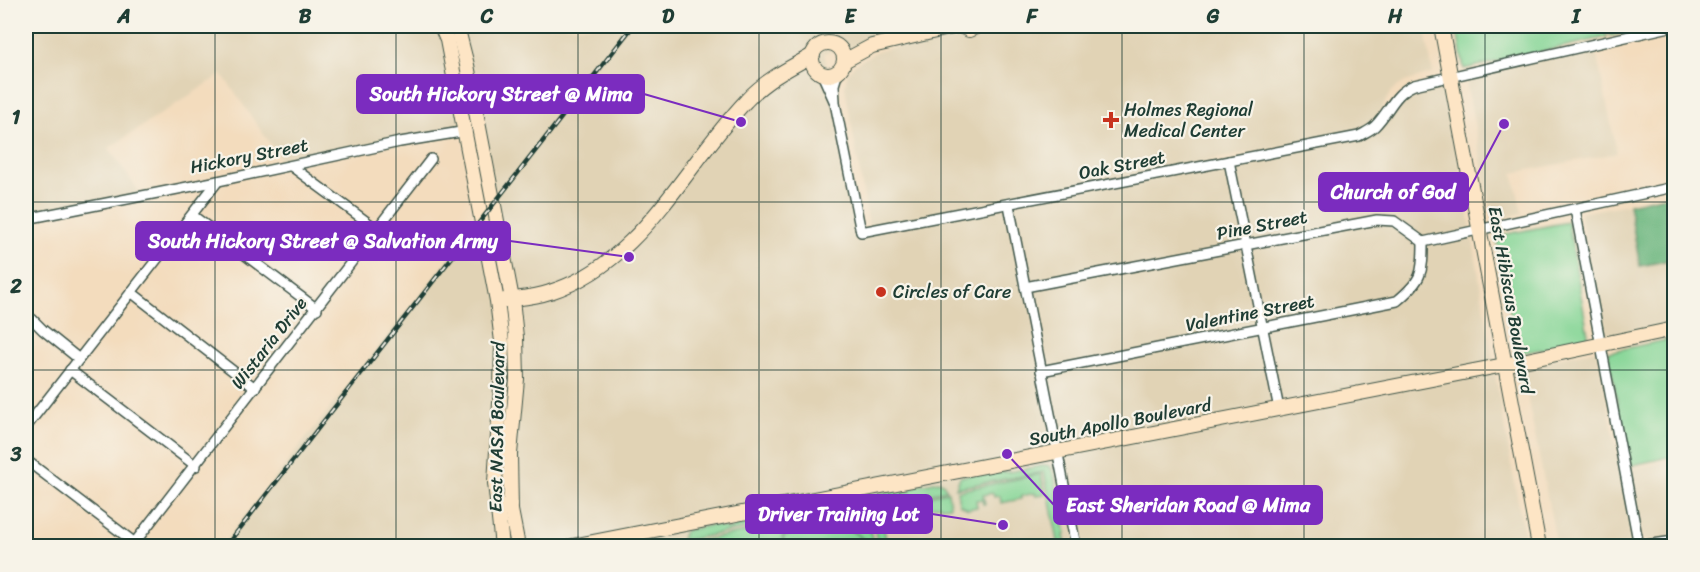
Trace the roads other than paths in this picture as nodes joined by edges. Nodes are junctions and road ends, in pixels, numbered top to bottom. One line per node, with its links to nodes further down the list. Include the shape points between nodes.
1 (441, 26): 15 (street, East NASA Boulevard)
2 (457, 26): 14 (street, East NASA Boulevard)
3 (931, 26): 9 (street)
4 (959, 26): 5 (street, via 969,30); 9 (street, via 872,46)
5 (978, 26)
6 (1441, 26): 12 (street, East Hibiscus Boulevard)
7 (1674, 26): 12 (street, Oak Street)
8 (813, 55): 9 (street, via 824,43 834,44); 10 (street); 11 (street)
9 (840, 60): 11 (street, via 831,75); 13 (street, Oak Street, via 834,85)
10 (787, 71): 11 (street, via 803,68); 31 (street, via 747,99 633,241 602,267 547,294)
11 (819, 72): 13 (street, Oak Street)
12 (1451, 76): 17 (street, Oak Street, via 1404,89 1373,128 1359,136); 26 (street, East Hibiscus Boulevard)
13 (835, 103): 21 (street, Oak Street, via 861,232)
14 (480, 128): 15 (street, Hickory Street); 31 (street, East NASA Boulevard)
15 (464, 131): 18 (street, Hickory Street); 32 (street, East NASA Boulevard)
16 (431, 159): 25 (street, Wistaria Drive)
17 (1229, 160): 21 (street, Oak Street); 28 (street)
18 (291, 166): 19 (street, Hickory Street); 25 (street)
19 (218, 181): 23 (street); 24 (street, Hickory Street)
20 (1674, 187): 22 (street)
21 (1009, 205): 29 (street)
22 (1575, 209): 26 (street); 37 (street)
23 (192, 215): 30 (street); 33 (street)
24 (26, 219)
25 (378, 230): 33 (street, Wistaria Drive)
26 (1480, 230): 27 (street); 39 (street, East Hibiscus Boulevard)
27 (1423, 242): 28 (street, Pine Street, via 1394,222 1377,220); 35 (street, Valentine Street, via 1423,268 1415,286 1397,301)
28 (1246, 245): 29 (street, Pine Street); 35 (street)
29 (1025, 287): 41 (street)
30 (131, 292): 38 (street); 42 (street)
31 (512, 299): 32 (street); 46 (street, East NASA Boulevard, via 517,379)
32 (497, 301): 46 (street, East NASA Boulevard, via 502,342)
33 (316, 309): 42 (street, Wistaria Drive)
34 (32, 319): 38 (street)
35 (1262, 328): 41 (street, Valentine Street); 43 (street)
36 (1674, 329): 37 (street, South Apollo Boulevard)
37 (1600, 345): 39 (street, South Apollo Boulevard); 56 (street)
38 (79, 359): 40 (street)
39 (1504, 365): 43 (street, South Apollo Boulevard); 55 (street, East Hibiscus Boulevard)
40 (70, 370): 44 (street); 48 (street)
41 (1041, 371): 45 (street)
42 (255, 388): 48 (street, Wistaria Drive)
43 (1279, 409): 45 (street, South Apollo Boulevard)
44 (26, 427)
45 (1057, 452): 53 (street, South Apollo Boulevard); 54 (street)
46 (503, 453): 51 (street, East NASA Boulevard, via 497,512); 52 (street, East NASA Boulevard)
47 (26, 460): 50 (street)
48 (196, 466): 50 (street, Wistaria Drive)
49 (1674, 541): 56 (street)
50 (133, 545)
51 (502, 546)
52 (518, 546)
53 (572, 546)
54 (1076, 546)
55 (1539, 546)
56 (1639, 546)

